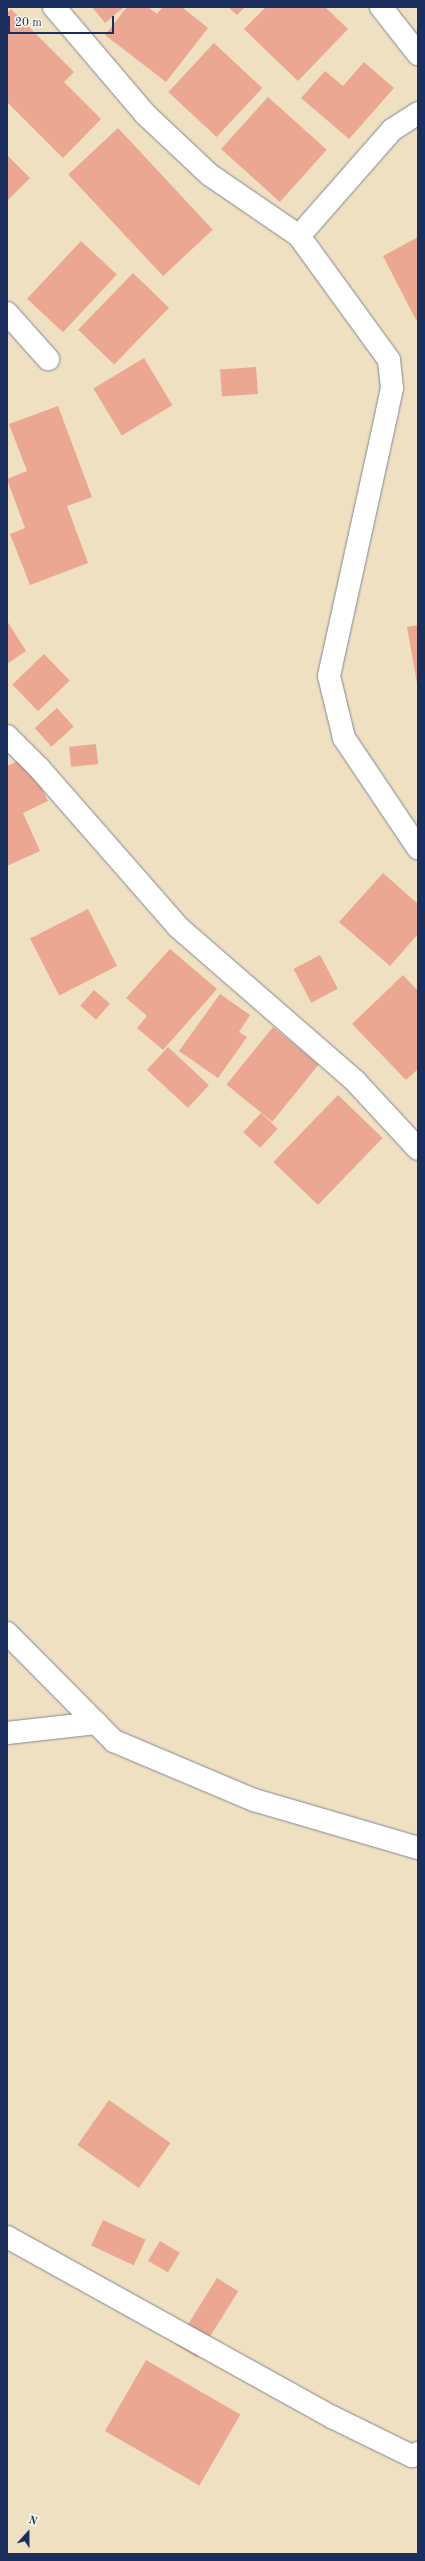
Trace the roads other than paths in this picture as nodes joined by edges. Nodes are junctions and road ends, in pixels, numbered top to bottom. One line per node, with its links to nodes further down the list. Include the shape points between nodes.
1 (54, 7): 5 (street, via 145,114 210,175)
2 (381, 7): 3 (street)
3 (418, 54)
4 (418, 113): 5 (street, via 392,130)
5 (299, 236): 9 (street, via 389,360 390,396 329,676 344,738)
6 (7, 313): 7 (street)
7 (48, 359)
8 (7, 736): 10 (street, via 39,768 178,927 356,1082)
9 (418, 848)
10 (418, 1148)
11 (7, 1633): 12 (street)
12 (96, 1723): 13 (street); 14 (street, via 114,1741 254,1800)
13 (7, 1733)
14 (418, 1848)
15 (7, 2237): 16 (street, via 332,2417 412,2456)
16 (418, 2453)

